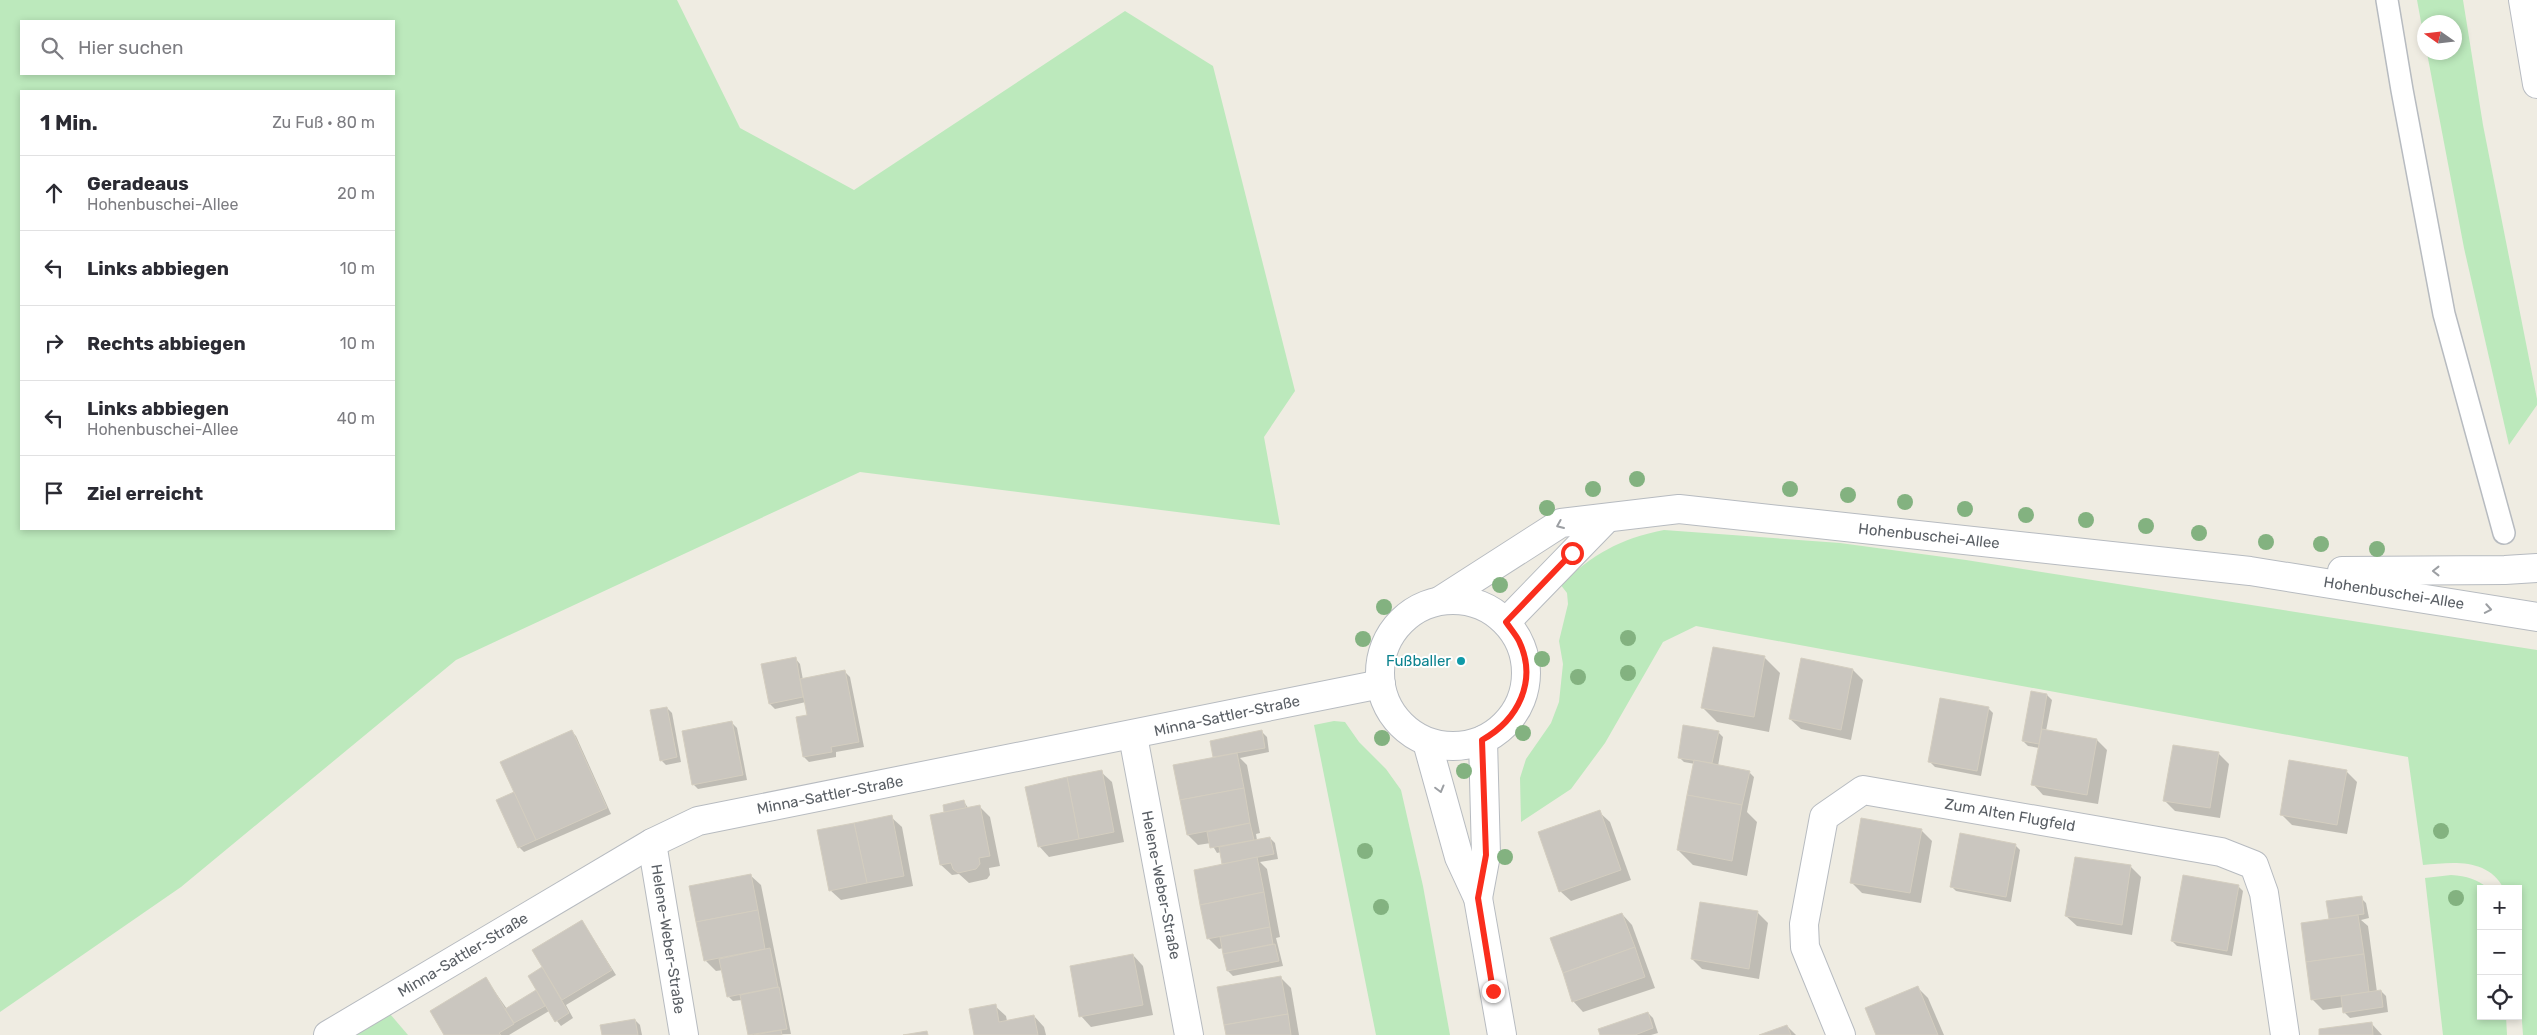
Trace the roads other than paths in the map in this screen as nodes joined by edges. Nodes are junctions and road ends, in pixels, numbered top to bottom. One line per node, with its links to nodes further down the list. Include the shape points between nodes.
1 (2387, 0): 5 (lane, via 2444,314)
2 (2523, 0): 3 (street)
3 (2537, 84)
4 (1607, 518): 7 (street, Hohenbuschei-Allee, via 1679,509); 8 (street, Hohenbuschei-Allee, one-way to 8, via 1561,523); 10 (street)
5 (2504, 533)
6 (2537, 568): 7 (street, Hohenbuschei-Allee, one-way to 7)
7 (2250, 571): 9 (street, Hohenbuschei-Allee, one-way to 9)
8 (1441, 600): 10 (street, via 1465,600 1487,608); 11 (street, via 1419,608 1396,628 1387,641 1380,664)
9 (2537, 617)
10 (1506, 622): 13 (street, via 1519,641 1526,664 1525,689 1516,712 1499,731)
11 (1380, 684): 12 (street, Minna-Sattler-Straße); 14 (street, via 1390,711 1406,730)
12 (1133, 736): 15 (street, Minna-Sattler-Straße, via 698,821); 19 (street, Helene-Weber-Straße)
13 (1482, 740): 14 (street, via 1452,747); 16 (street, via 1486,855)
14 (1427, 742): 16 (street, one-way to 16, via 1459,857)
15 (652, 843): 17 (street, Minna-Sattler-Straße); 18 (street, Helene-Weber-Straße)
16 (1478, 898): 20 (street)
17 (328, 1035)
18 (684, 1035)
19 (1189, 1035)
20 (1502, 1035)
21 (1841, 1035): 22 (street, Zum Alten Flugfeld, via 1805,946 1804,924 1824,817 1863,790 2220,852 2254,865 2264,893)
22 (2285, 1035)

